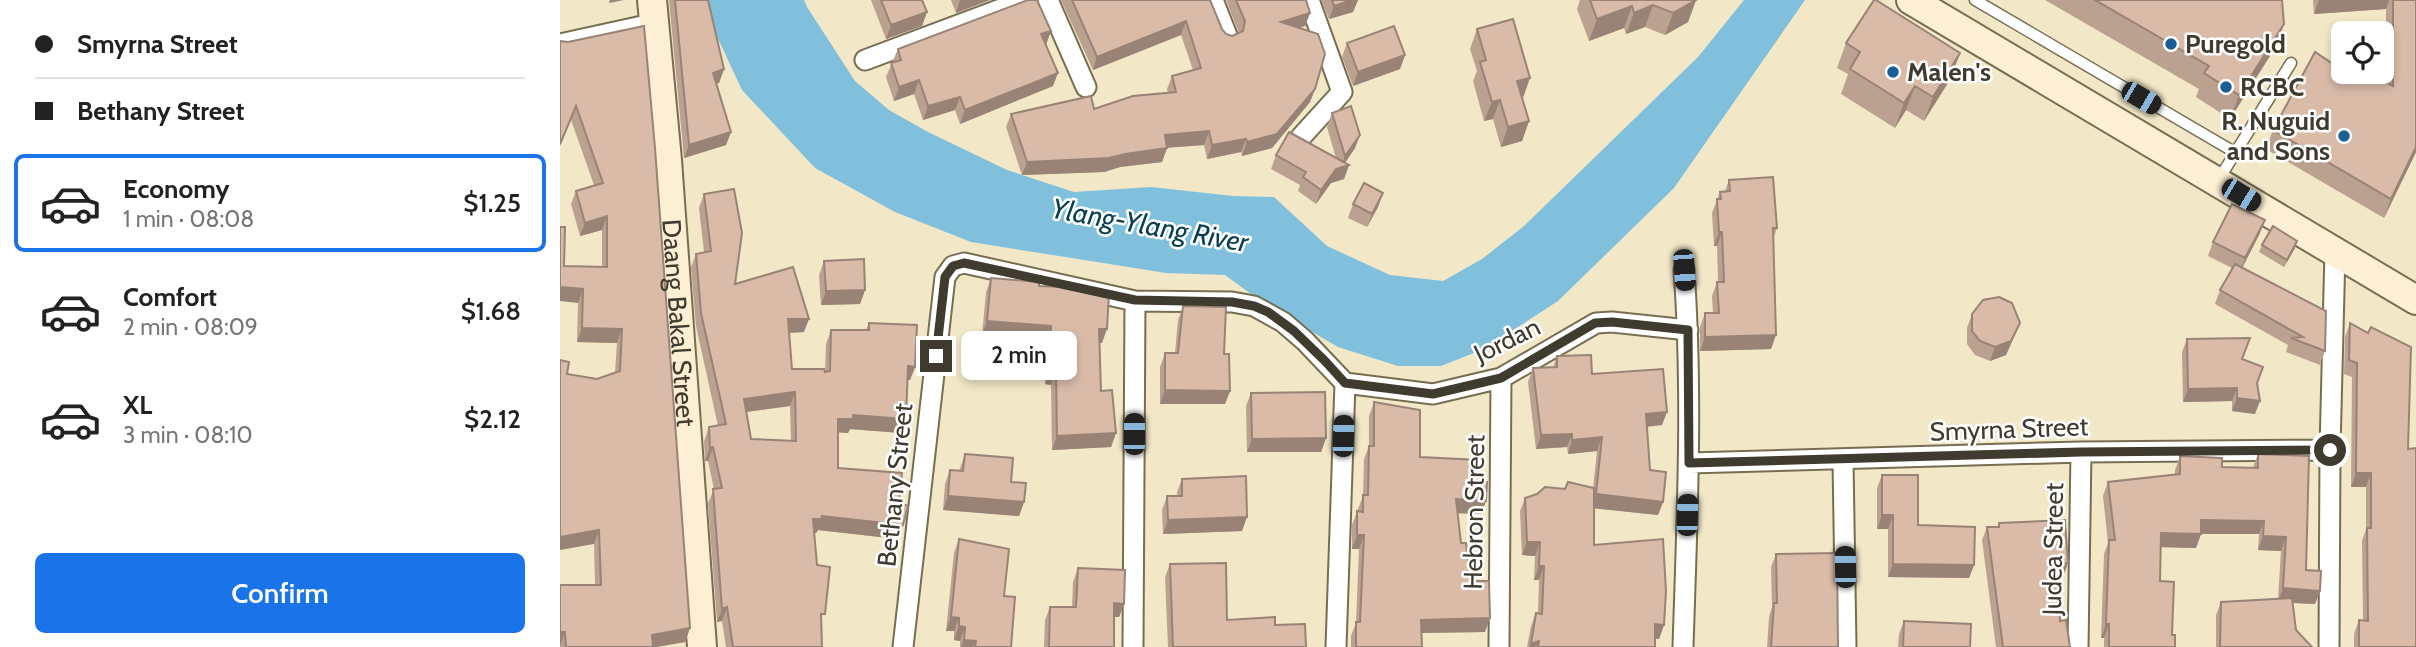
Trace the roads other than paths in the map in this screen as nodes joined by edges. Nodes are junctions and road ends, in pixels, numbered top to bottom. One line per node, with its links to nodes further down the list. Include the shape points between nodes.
1 (1025, 0): 10 (street)
2 (1048, 0): 12 (street)
3 (1213, 0): 8 (street)
4 (1309, 0): 13 (street, via 1342,92)
5 (1975, 0): 14 (lane)
6 (1925, 4): 15 (street)
7 (654, 11): 9 (street); 27 (street, Daang Bakal Street)
8 (1228, 38)
9 (560, 44)
10 (865, 60)
11 (2291, 63): 14 (lane)
12 (1087, 87)
13 (1301, 137)
14 (2236, 153): 15 (lane)
15 (2217, 181): 16 (street)
16 (2335, 251): 19 (street); 23 (street)
17 (1684, 270): 20 (street)
18 (1135, 300): 22 (street, Bethany Street, via 1254,306 1306,341); 28 (street, Bethany Street, via 964,263 953,266 945,277); 29 (street)
19 (2416, 300)
20 (1688, 330): 21 (street, Jordan, via 1595,323); 26 (street)
21 (1501, 378): 22 (street, Jordan, via 1433,394); 31 (street, Hebron Street)
22 (1345, 383): 30 (street)
23 (2330, 450): 24 (street, Smyrna Street); 35 (street)
24 (2081, 452): 25 (street, Smyrna Street); 34 (street, Judea Street)
25 (1843, 460): 26 (street, Smyrna Street); 33 (street)
26 (1689, 463): 32 (street)
27 (702, 647)
28 (903, 647)
29 (1133, 647)
30 (1336, 647)
31 (1499, 647)
32 (1683, 647)
33 (1846, 647)
34 (2078, 647)
35 (2329, 647)

